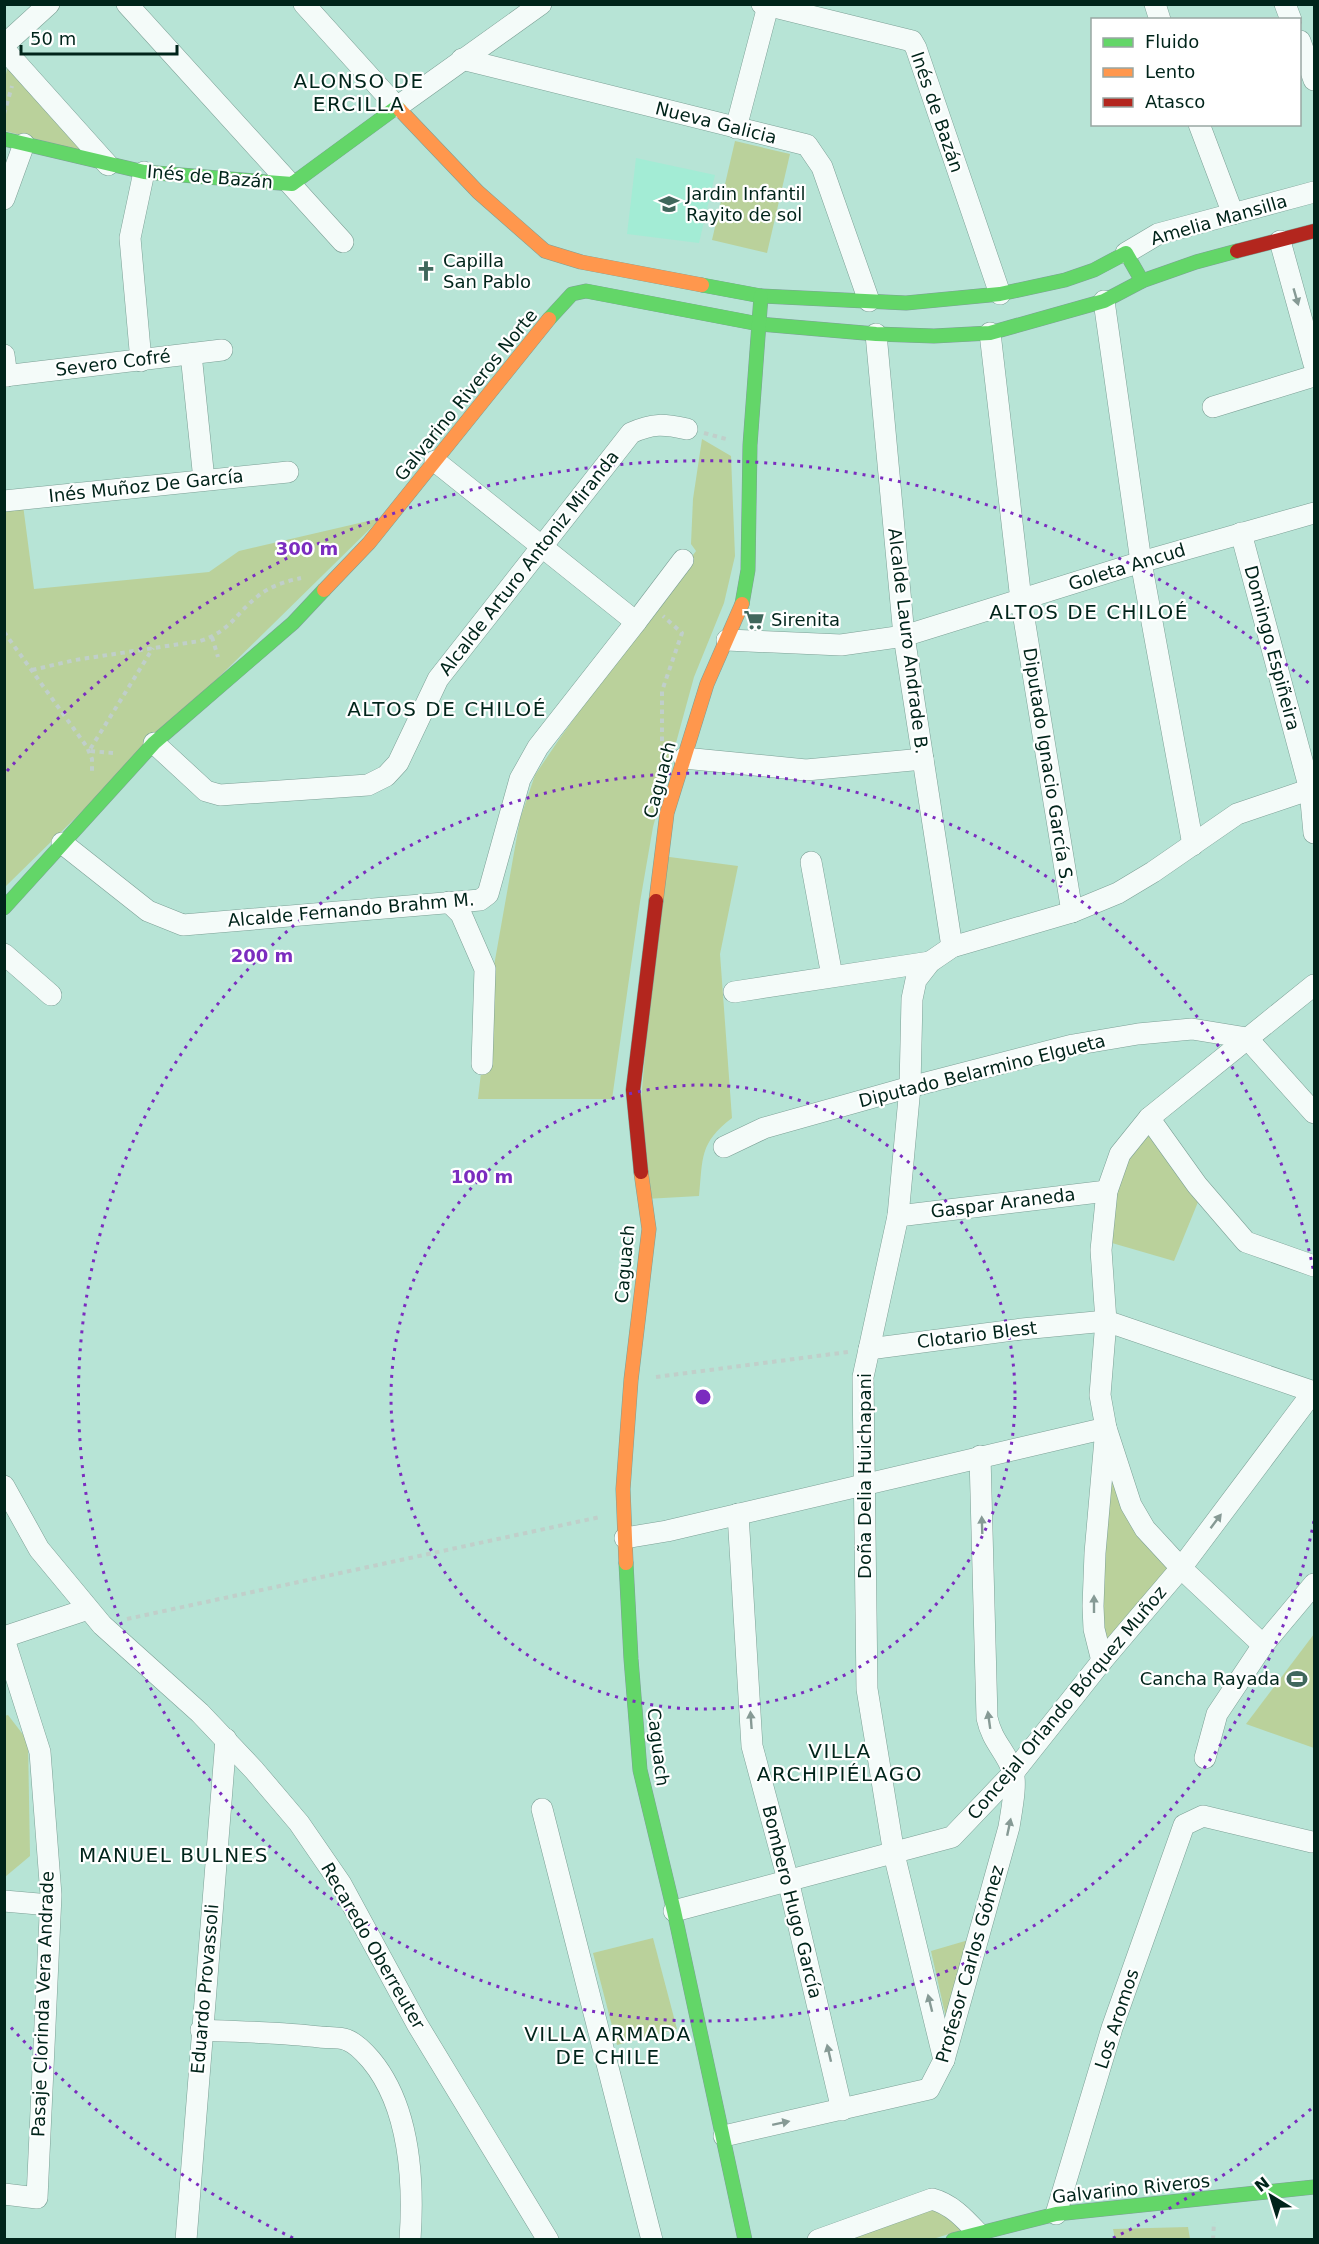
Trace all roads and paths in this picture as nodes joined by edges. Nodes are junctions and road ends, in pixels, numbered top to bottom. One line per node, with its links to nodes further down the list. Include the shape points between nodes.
1 (49, 4): 7 (street)
2 (127, 4): 16 (street)
3 (304, 4): 10 (street)
4 (541, 4): 8 (street, Inés de Bazán)
5 (765, 5): 12 (street); 25 (street, Inés de Bazán, via 912,42)
6 (1301, 46): 9 (street)
7 (4, 47): 14 (street)
8 (462, 59): 10 (street, Inés de Bazán); 12 (street, Nueva Galicia)
9 (1314, 80)
10 (397, 107): 16 (street, Inés de Bazán); 26 (street, via 478,192 545,250 581,262)
11 (1200, 126): 19 (street)
12 (736, 128): 27 (street, Nueva Galicia, via 807,145 822,167)
13 (14, 141): 14 (street, Inés de Bazán); 18 (street)
14 (108, 165): 15 (street, Inés de Bazán)
15 (144, 172): 16 (street, Inés de Bazán); 35 (street, via 130,238)
16 (292, 184): 22 (street)
17 (1314, 192): 19 (street, Amelia Mansilla)
18 (4, 199)
19 (1233, 213): 23 (street, Amelia Mansilla, via 1158,234)
20 (1314, 231): 21 (street, Galvarino Riveros Norte)
21 (1280, 241): 24 (street, Galvarino Riveros Norte, via 1196,262); 36 (street, one-way to 36)
22 (343, 242)
23 (1126, 253): 24 (street); 25 (street, via 1065,280)
24 (1142, 281): 28 (street, Galvarino Riveros Norte)
25 (1000, 294): 27 (street, via 906,303)
26 (761, 296): 27 (street); 29 (street, Caguach)
27 (869, 301)
28 (1104, 301): 30 (street, Galvarino Riveros Norte); 50 (street)
29 (759, 324): 31 (street, Galvarino Riveros Norte); 41 (street, Caguach); 42 (street, Galvarino Riveros Norte, via 578,292 564,301)
30 (990, 333): 31 (street, Galvarino Riveros Norte); 52 (street, Diputado Ignacio García S.)
31 (876, 334): 56 (street, Alcalde Lauro Andrade B.)
32 (222, 350): 34 (street, Severo Cofré)
33 (4, 354): 37 (street)
34 (191, 354): 35 (street, Severo Cofré); 44 (street)
35 (141, 360): 37 (street, Severo Cofré)
36 (1314, 364)
37 (6, 376)
38 (1314, 376): 39 (street)
39 (1213, 407)
40 (687, 429): 41 (path); 48 (street, Alcalde Arturo Antoniz Miranda, via 664,424 631,432)
41 (750, 445): 57 (street, Caguach, via 748,570 741,610)
42 (435, 461): 48 (street); 60 (street, Galvarino Riveros Norte, via 369,543 292,623)
43 (288, 472): 44 (street, Inés Muñoz De García)
44 (204, 480): 45 (street, Inés Muñoz De García)
45 (4, 501)
46 (1314, 513): 47 (street, Goleta Ancud)
47 (1241, 533): 50 (street, Goleta Ancud); 65 (street, Domingo Espiñeira)
48 (542, 546): 54 (street); 60 (street, Alcalde Arturo Antoniz Miranda, via 438,679 398,763 386,776 368,785 220,795 206,791)
49 (683, 560): 53 (street)
50 (1141, 562): 52 (street, Goleta Ancud); 68 (street)
51 (307, 576): 58 (path, via 258,596 226,629 212,637)
52 (1021, 600): 56 (street, Goleta Ancud); 72 (street, Diputado Ignacio García S.)
53 (650, 605): 54 (street); 62 (path, via 682,633 662,691 662,746)
54 (636, 622): 70 (street, Alcalde Fernando Brahm M., via 538,747 520,779 488,894 480,900)
55 (4, 632): 59 (path)
56 (904, 636): 57 (street, Goleta Ancud, via 841,645); 63 (street, Alcalde Lauro Andrade B.)
57 (727, 640): 62 (street, Caguach, via 707,684)
58 (153, 648): 59 (path); 61 (path)
59 (32, 670): 61 (path)
60 (154, 743): 67 (street, Galvarino Riveros Norte)
61 (89, 751): 64 (path)
62 (684, 758): 63 (street, via 806,770); 91 (street, Caguach, via 667,813 633,1090 637,1148 650,1229)
63 (923, 759): 73 (street, Alcalde Lauro Andrade B.)
64 (90, 785)
65 (1312, 789): 66 (street, Domingo Espiñeira); 68 (street, via 1237,814)
66 (1314, 833)
67 (62, 843): 70 (street, Alcalde Fernando Brahm M., via 148,911 183,924); 71 (street, Galvarino Riveros Norte)
68 (1194, 845): 72 (street, via 1118,893)
69 (811, 862): 76 (street)
70 (449, 902): 81 (street, via 461,914 485,969)
71 (4, 908)
72 (1072, 912): 73 (street)
73 (952, 947): 75 (street)
74 (4, 954): 79 (street)
75 (930, 962): 76 (street); 82 (street, Doña Delia Huichapani, via 916,980 912,999)
76 (832, 976): 78 (street)
77 (1314, 985): 80 (street)
78 (734, 992)
79 (51, 995)
80 (1247, 1038): 82 (street, Diputado Belarmino Elgueta, via 1192,1029 1138,1034 1073,1045); 83 (street); 84 (street)
81 (482, 1064)
82 (910, 1087): 85 (street, Diputado Belarmino Elgueta, via 764,1128); 87 (street, Doña Delia Huichapani)
83 (1314, 1113)
84 (1149, 1118): 86 (street, via 1120,1154); 88 (street, via 1197,1185 1246,1242)
85 (724, 1147)
86 (1107, 1191): 87 (street, Gaspar Araneda); 89 (street, via 1101,1250)
87 (898, 1216): 90 (street, Doña Delia Huichapani)
88 (1314, 1266)
89 (1106, 1321): 90 (street, Clotario Blest); 92 (street, Clotario Blest); 93 (street, via 1100,1395)
90 (870, 1349): 91 (path); 95 (street, Doña Delia Huichapani, via 863,1377)
91 (631, 1380): 97 (street, Caguach)
92 (1313, 1392): 100 (street, Concejal Orlando Bórquez Muñoz, one-way to 92)
93 (1106, 1428): 94 (street); 100 (street, via 1131,1505 1145,1529); 106 (street, one-way to 93, via 1094,1629 1094,1595)
94 (980, 1456): 95 (street); 109 (street, one-way to 94, via 994,1739 987,1718)
95 (863, 1485): 98 (street); 112 (street, Doña Delia Huichapani, via 867,1689)
96 (6, 1494): 102 (street, Recaredo Oberreuter, via 39,1549)
97 (624, 1512): 99 (street, Caguach); 103 (path)
98 (738, 1514): 99 (street); 113 (street, Bombero Hugo García, one-way to 98, via 752,1746)
99 (626, 1538): 116 (street, Caguach, via 640,1770)
100 (1182, 1568): 105 (street); 106 (street, Concejal Orlando Bórquez Muñoz)
101 (1314, 1584): 105 (street)
102 (88, 1609): 103 (street, Recaredo Oberreuter); 104 (street)
103 (102, 1625): 107 (street, Recaredo Oberreuter)
104 (4, 1638): 115 (street, Pasaje Clorinda Vera Andrade, via 40,1752)
105 (1263, 1645): 108 (street, via 1217,1714)
106 (1102, 1661): 109 (street, Concejal Orlando Bórquez Muñoz)
107 (225, 1739): 117 (street, Eduardo Provassoli); 127 (street, Recaredo Oberreuter, via 299,1823 341,1884 417,2024)
108 (1204, 1758)
109 (1014, 1772): 112 (street, Concejal Orlando Bórquez Muñoz, via 951,1837); 118 (street, Profesor Carlos Gómez, one-way to 109, via 1010,1827)
110 (542, 1809): 128 (street)
111 (1312, 1842): 123 (street, Los Aromos, via 1203,1816 1184,1825 1112,2028)
112 (894, 1854): 113 (street, Concejal Orlando Bórquez Muñoz); 118 (street, Doña Delia Huichapani, one-way to 112)
113 (788, 1880): 116 (street, Concejal Orlando Bórquez Muñoz); 119 (street, Bombero Hugo García, one-way to 113)
114 (4, 1901): 115 (street)
115 (50, 1905): 122 (street, Pasaje Clorinda Vera Andrade, via 37,2198)
116 (674, 1911): 120 (street, Caguach)
117 (201, 2030): 125 (street, Eduardo Provassoli); 126 (street, via 348,2040 365,2053 380,2071 398,2112 409,2157)
118 (944, 2060): 119 (street, Profesor Carlos Gómez, via 929,2089)
119 (842, 2110): 120 (street, Profesor Carlos Gómez, one-way to 119)
120 (724, 2136): 129 (street, Caguach)
121 (1314, 2187): 123 (street, Galvarino Riveros)
122 (4, 2194)
123 (1056, 2214): 124 (street, Galvarino Riveros)
124 (977, 2232): 130 (street, via 955,2211 932,2199); 131 (street, Galvarino Riveros)
125 (186, 2240)
126 (410, 2240)
127 (548, 2240)
128 (652, 2240)
129 (745, 2240)
130 (818, 2240)
131 (953, 2240)

